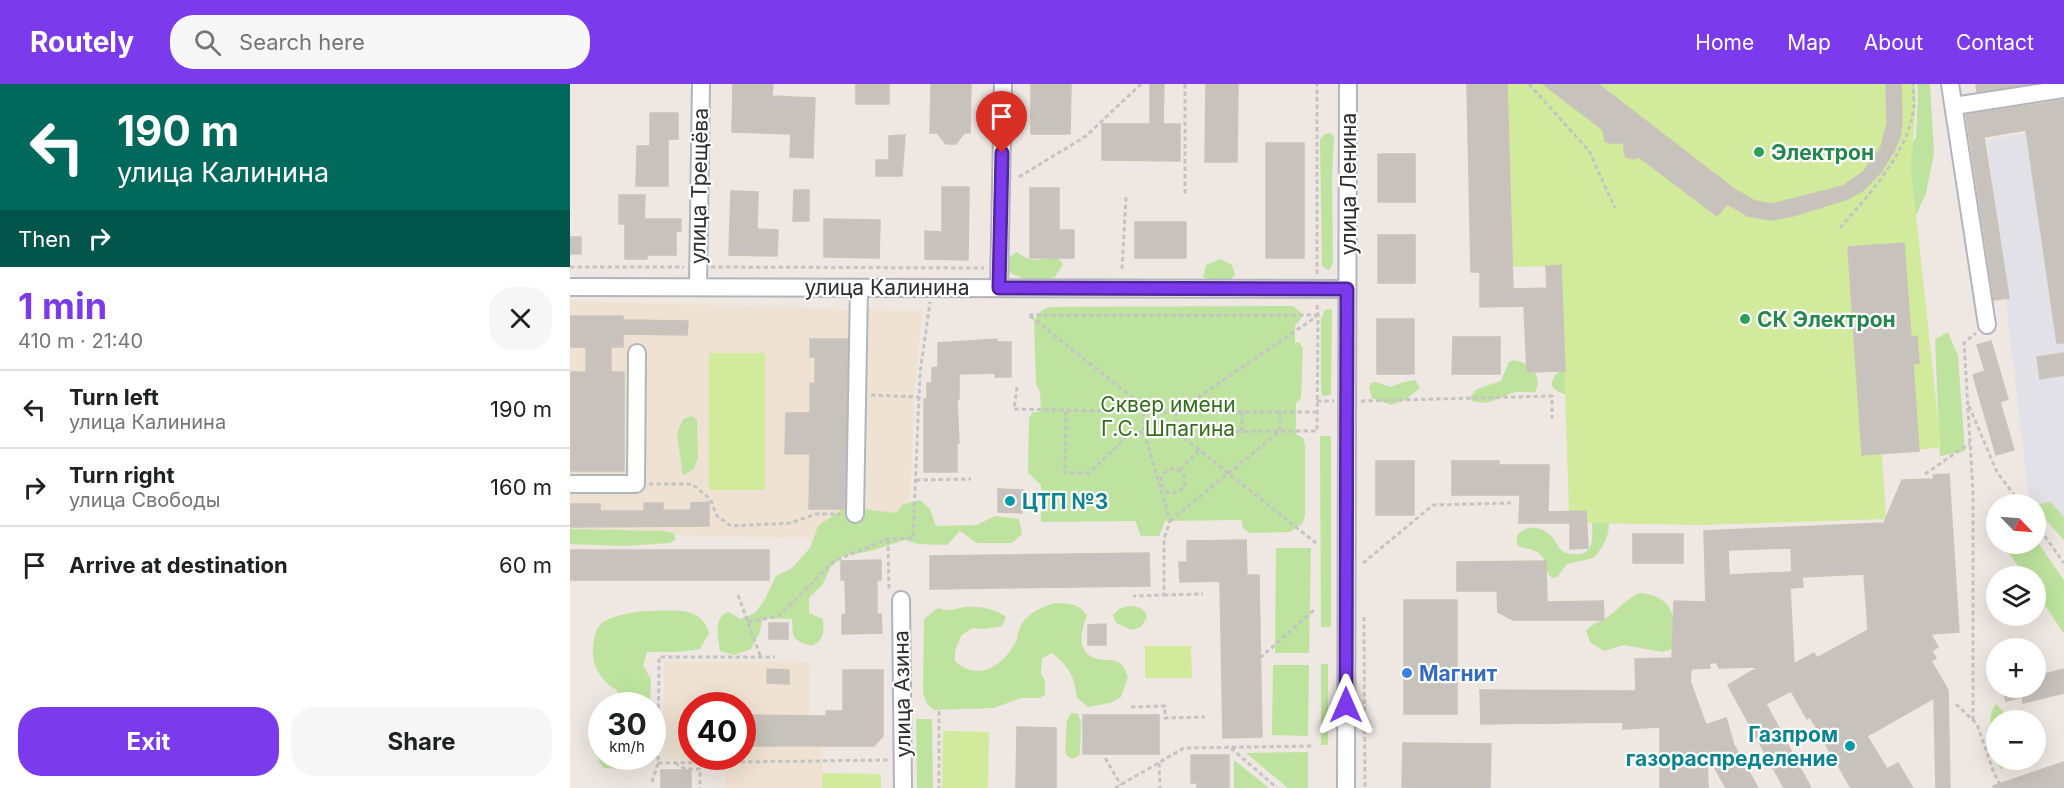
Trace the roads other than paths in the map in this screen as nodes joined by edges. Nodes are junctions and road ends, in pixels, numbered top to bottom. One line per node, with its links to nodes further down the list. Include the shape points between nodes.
1 (701, 84): 8 (street, улица Трещёва)
2 (1003, 84): 10 (street)
3 (1348, 84): 11 (street, улица Ленина)
4 (1950, 84): 6 (street)
5 (2064, 89): 6 (street)
6 (1954, 106): 12 (street)
7 (570, 287): 8 (street, улица Калинина)
8 (698, 288): 9 (street, улица Калинина)
9 (859, 288): 10 (street, улица Калинина); 15 (street)
10 (999, 288): 11 (street, улица Калинина)
11 (1347, 289): 18 (street, улица Ленина)
12 (1987, 324)
13 (637, 353): 14 (street, via 636,484)
14 (570, 484)
15 (855, 514)
16 (901, 600): 17 (street, улица Азина)
17 (903, 788)
18 (1346, 788)

